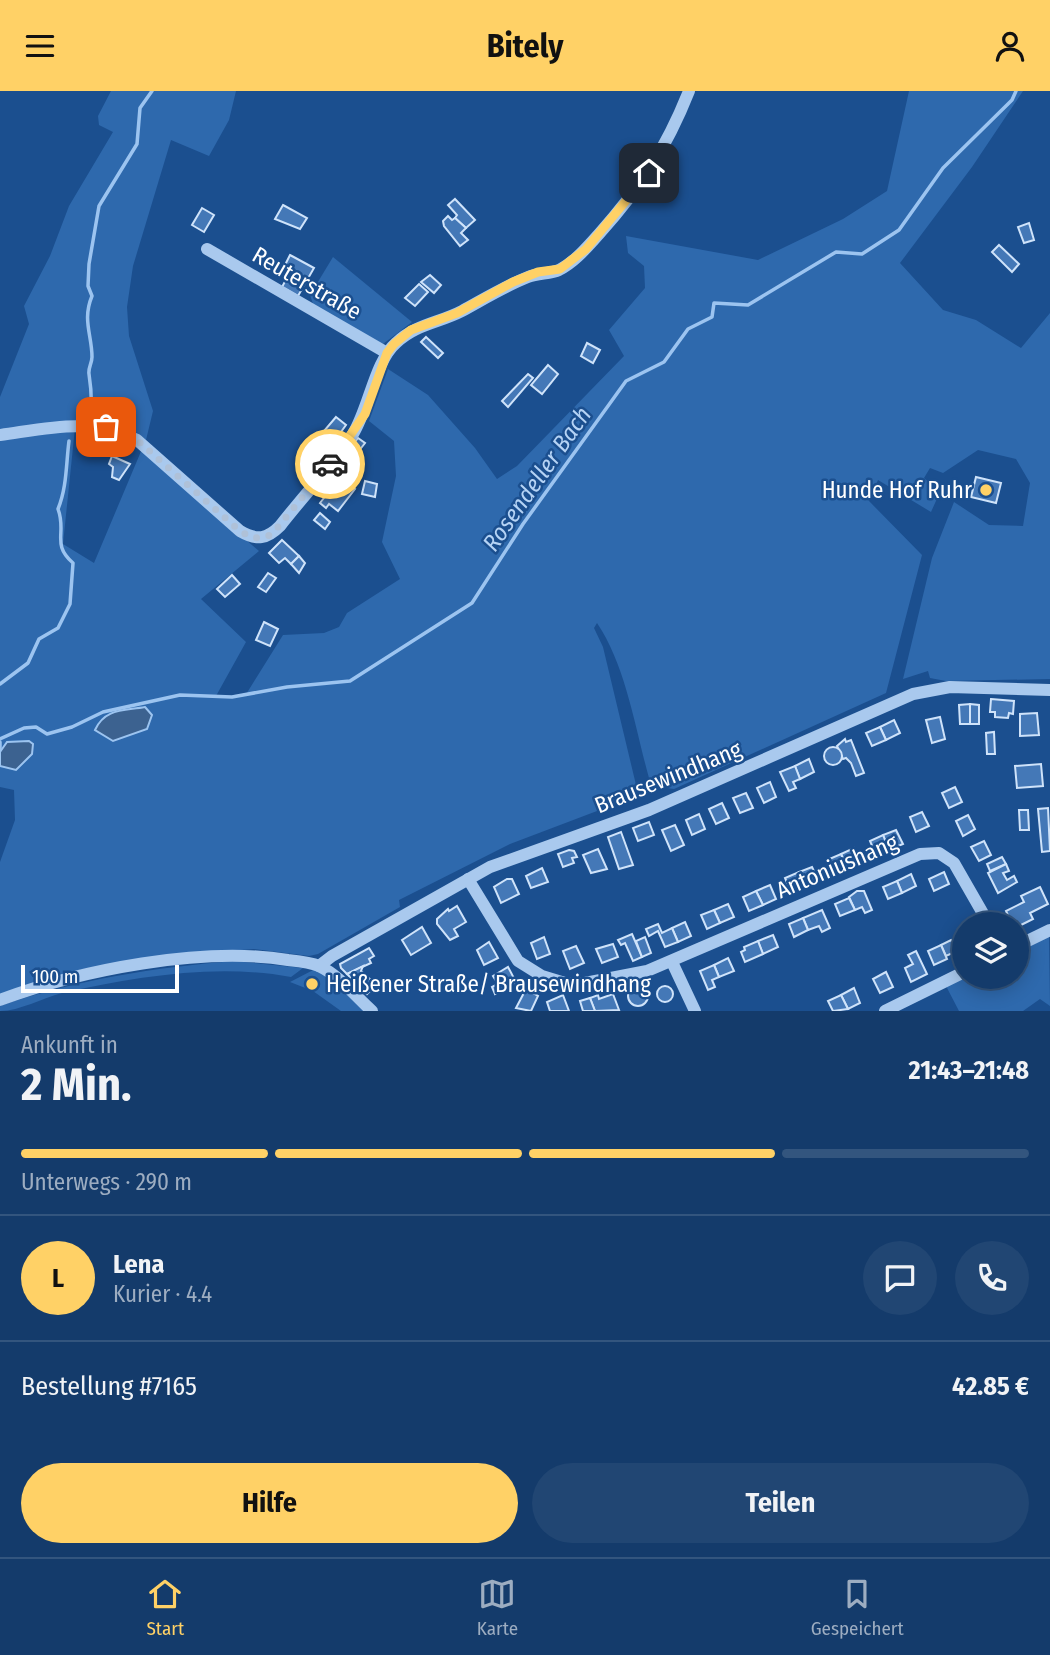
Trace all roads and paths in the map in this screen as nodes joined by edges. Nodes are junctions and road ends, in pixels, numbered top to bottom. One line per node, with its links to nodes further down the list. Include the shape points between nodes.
1 (689, 91): 3 (street, via 649,173 570,262 513,282 457,313 411,330)
2 (207, 249): 3 (street, Reuterstraße)
3 (387, 353): 4 (street, via 353,435 280,526 260,539 240,531 137,440 123,433 88,424)
4 (0, 435)
5 (1050, 689): 6 (street, Brausewindhang, via 950,687 913,694 649,810 514,857)
6 (468, 879): 10 (street, Antoniushang, via 508,949 542,976 565,983 600,982); 11 (street, Brausewindhang)
7 (982, 912): 10 (street, Antoniushang, via 954,863 930,852)
8 (1050, 930): 9 (street)
9 (1029, 940)
10 (673, 961): 15 (street)
11 (319, 966): 13 (street, via 255,955 174,960 54,981); 14 (street)
12 (952, 978): 16 (street)
13 (0, 1000)
14 (372, 1011)
15 (695, 1011)
16 (884, 1011)

